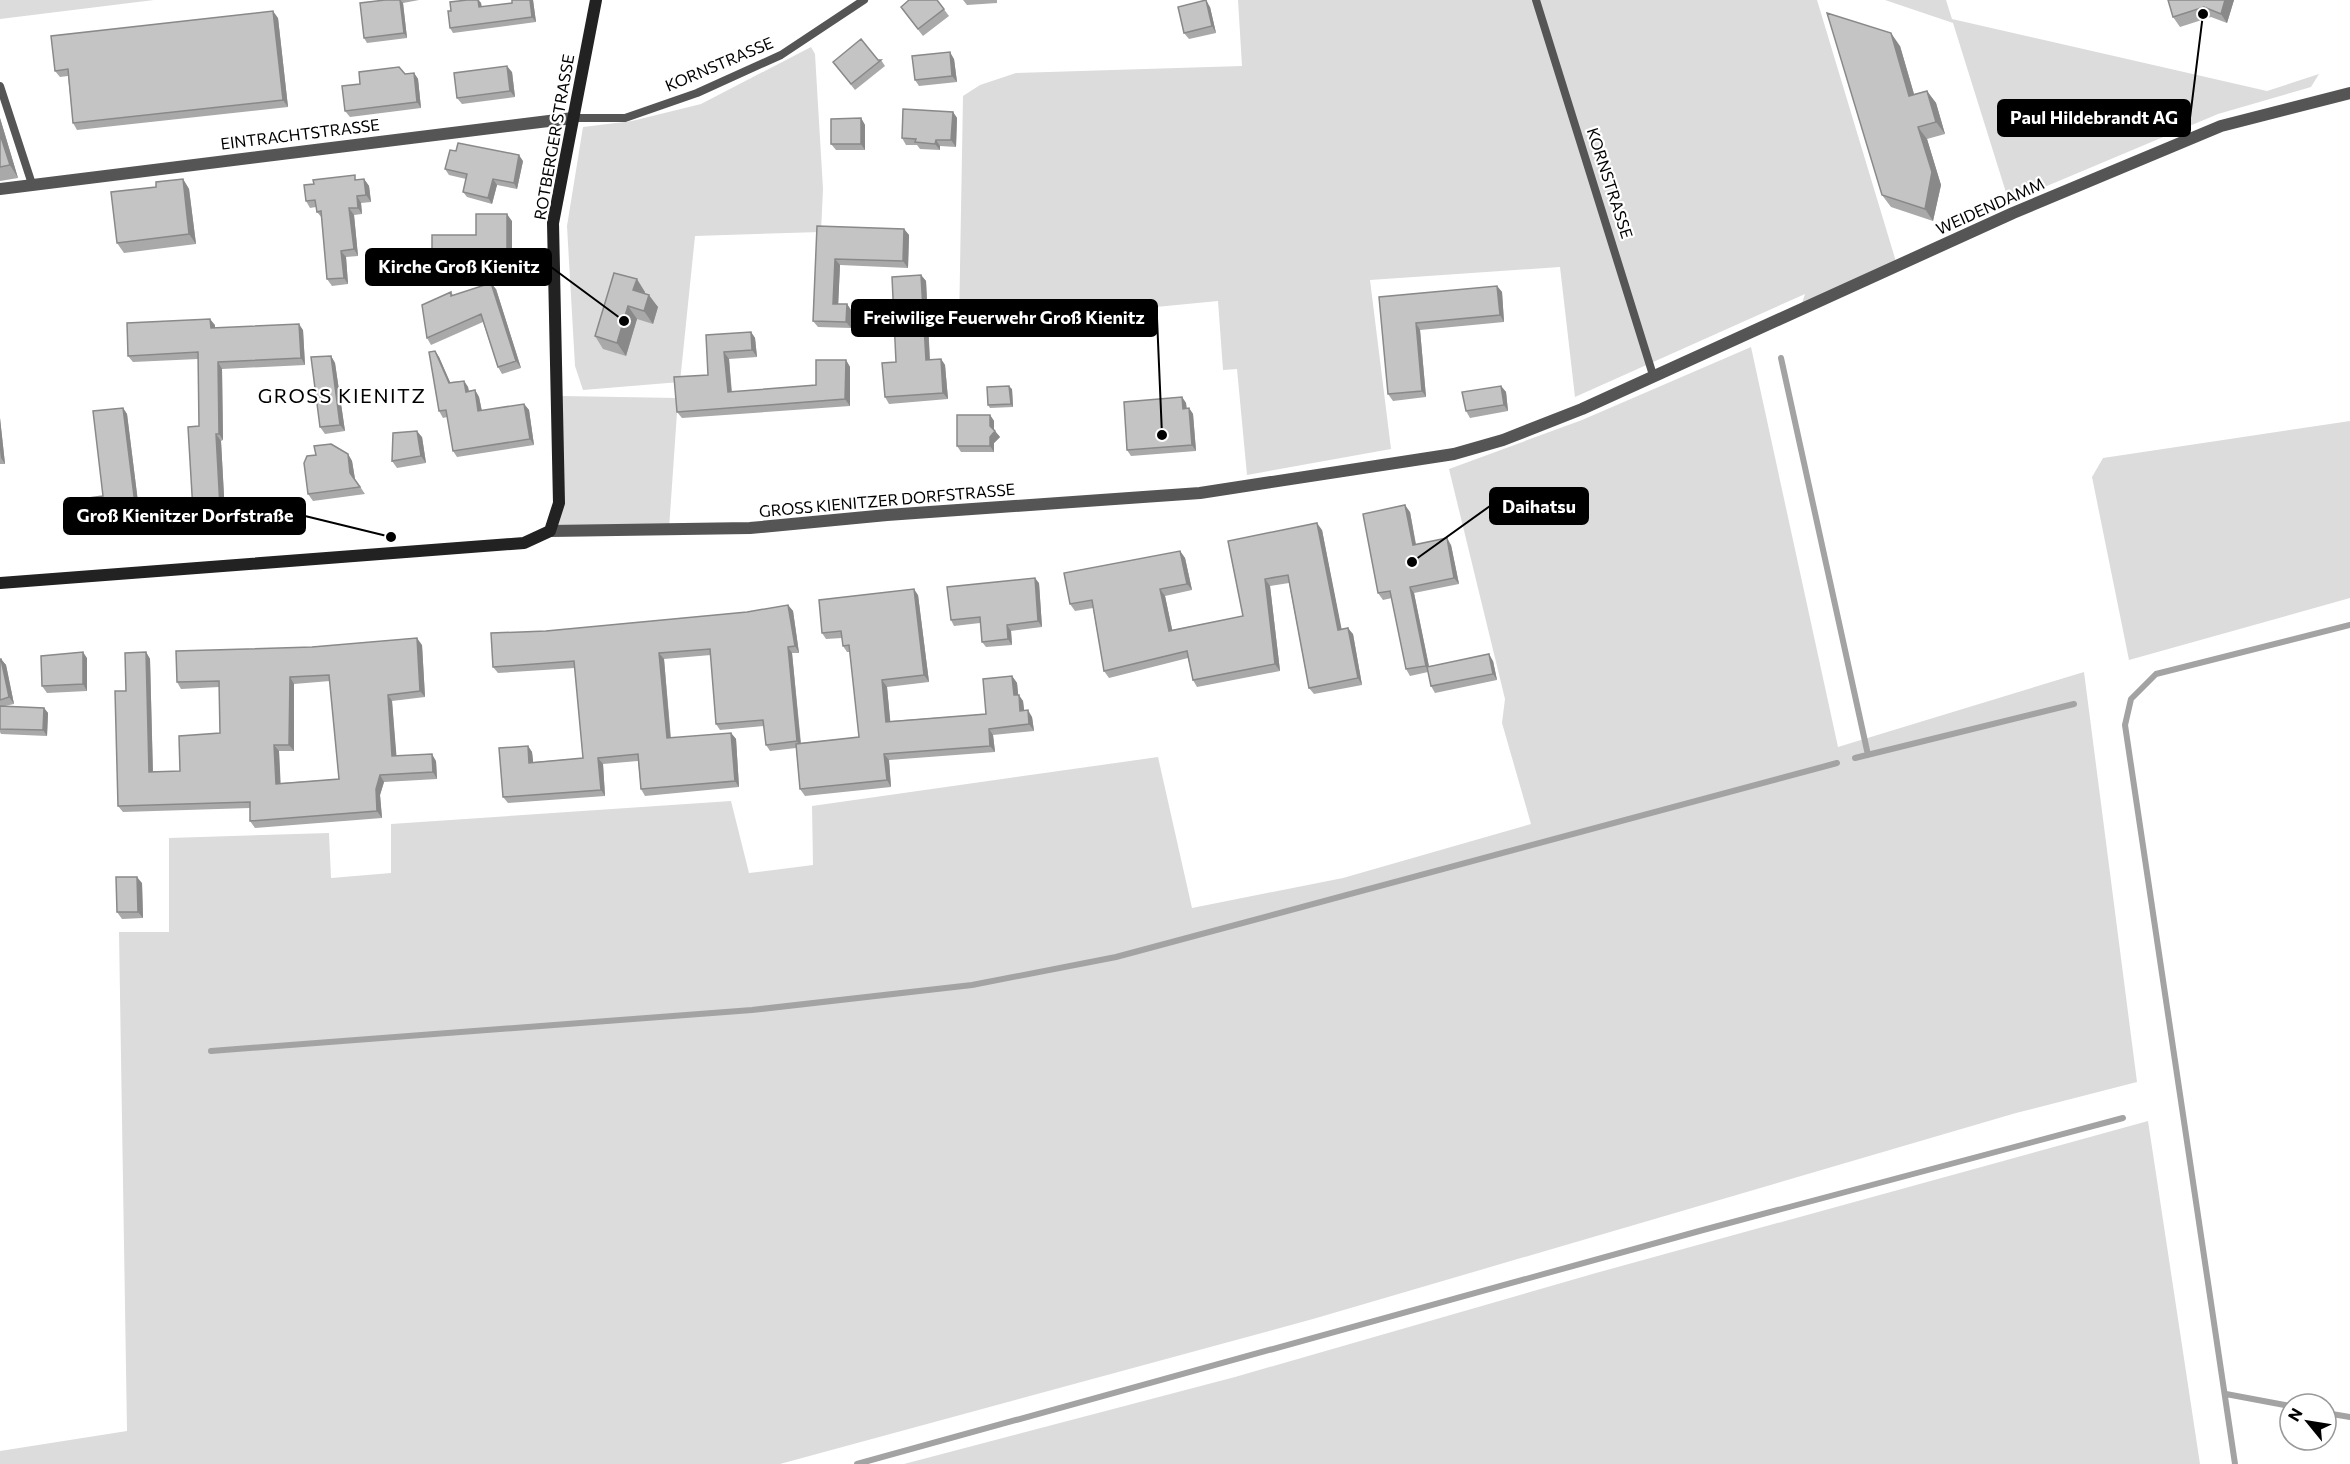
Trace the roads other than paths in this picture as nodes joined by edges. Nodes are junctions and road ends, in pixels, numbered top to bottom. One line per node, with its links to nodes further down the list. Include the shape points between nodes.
1 (596, 0): 6 (main road, ROTBERGER STRASSE)
2 (864, 0): 6 (lane, KORNSTRASSE, via 781,55 697,93 625,118)
3 (1536, 0): 9 (lane, KORNSTRASSE)
4 (0, 86): 7 (lane)
5 (2350, 93): 9 (street, WEIDENDAMM, via 2221,126 2013,213)
6 (573, 118): 7 (street, EINTRACHTSTRASSE); 10 (main road, ROTBERGER STRASSE, via 553,223 559,503)
7 (32, 184): 8 (street, EINTRACHTSTRASSE)
8 (0, 189)
9 (1653, 375): 10 (street, GROSS KIENITZER DORFSTRASSE, via 1549,423 1454,454 1200,493 750,528)
10 (550, 531): 11 (main road, GROSS KIENITZER DORFSTRASSE, via 524,543)
11 (0, 583)

